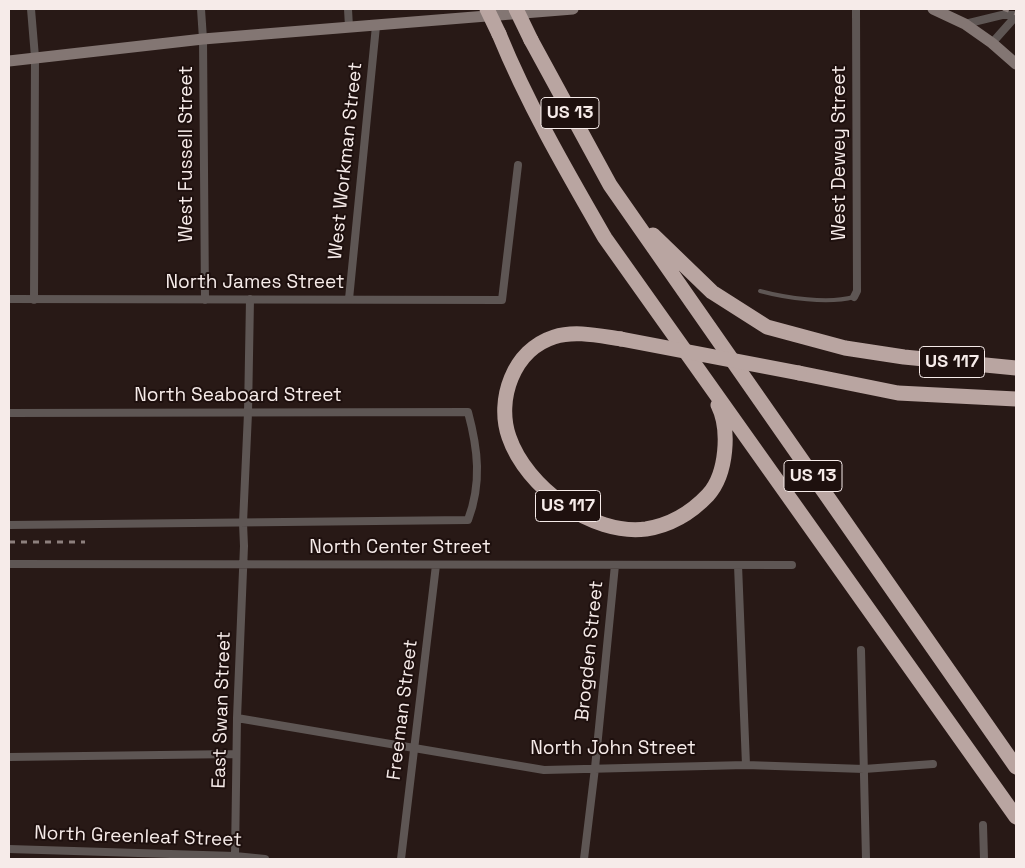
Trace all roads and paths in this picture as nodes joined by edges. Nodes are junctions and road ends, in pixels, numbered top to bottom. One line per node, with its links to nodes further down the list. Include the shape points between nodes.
1 (31, 9): 15 (street)
2 (201, 9): 13 (street, West Fussell Street)
3 (348, 9): 12 (street)
4 (487, 9): 28 (highway, US 13, bridge, via 564,168 605,238)
5 (516, 9): 19 (highway, US 13, bridge)
6 (573, 9): 11 (main road)
7 (856, 9): 21 (street, West Dewey Street, via 857,290)
8 (933, 9): 10 (main road)
9 (1016, 16): 10 (street); 14 (street)
10 (965, 24): 14 (main road)
11 (376, 26): 12 (main road); 24 (street, West Workman Street)
12 (350, 27): 13 (main road)
13 (203, 39): 15 (main road); 26 (street, West Fussell Street)
14 (992, 42): 17 (main road)
15 (35, 57): 16 (main road); 25 (street)
16 (9, 60)
17 (1016, 64)
18 (518, 165): 24 (street, North James Street, via 502,300)
19 (610, 185): 27 (highway, US 117, via 656,239 712,292 767,327 854,350); 48 (highway, US 13)
20 (760, 291): 21 (lane, via 783,298 840,300)
21 (854, 297)
22 (9, 299): 25 (street, North James Street)
23 (250, 299): 24 (street, North James Street); 26 (street, North James Street); 30 (street, East Swan Street)
24 (349, 299)
25 (34, 300): 26 (street, North James Street)
26 (205, 300)
27 (1016, 368)
28 (704, 377): 29 (highway, US 117, bridge, via 720,408 724,424 725,455 720,474 697,506 680,518 645,529 611,526 592,520 555,498 529,472 509,438 504,398 512,375 522,359 537,346 553,337 574,334 621,339 898,393); 51 (highway, US 13)
29 (1016, 399)
30 (248, 412): 31 (street, North Seaboard Street); 32 (street, North Seaboard Street, via 468,412 476,440 477,468 474,504); 33 (street, East Swan Street)
31 (9, 413)
32 (468, 520): 33 (street, North Center Street)
33 (243, 523): 34 (street, North Center Street); 36 (street, East Swan Street)
34 (9, 525)
35 (9, 564): 36 (street, North Center Street)
36 (243, 564): 37 (street, North Center Street); 42 (street, East Swan Street)
37 (436, 565): 38 (street, North Center Street); 43 (street, Freeman Street)
38 (615, 565): 39 (street, North Center Street); 49 (street, Brogden Street)
39 (738, 565): 40 (street, North Center Street); 46 (street)
40 (792, 565)
41 (861, 650): 50 (street)
42 (237, 718): 43 (street, North John Street); 44 (street, East Swan Street)
43 (415, 748): 49 (street, North John Street, via 544,770); 57 (street, Freeman Street)
44 (236, 754): 45 (street); 55 (street, East Swan Street)
45 (9, 757)
46 (746, 764): 49 (street, North John Street); 50 (street, North John Street)
47 (933, 764): 50 (street, North John Street)
48 (1016, 767)
49 (595, 768): 58 (street, Brogden Street)
50 (864, 769): 59 (street)
51 (1016, 817)
52 (983, 825): 60 (street)
53 (9, 849): 54 (street, North Greenleaf Street)
54 (99, 855): 55 (street, North Greenleaf Street)
55 (236, 856): 56 (street, North Greenleaf Street)
56 (265, 859)
57 (401, 859)
58 (584, 859)
59 (866, 859)
60 (984, 859)

